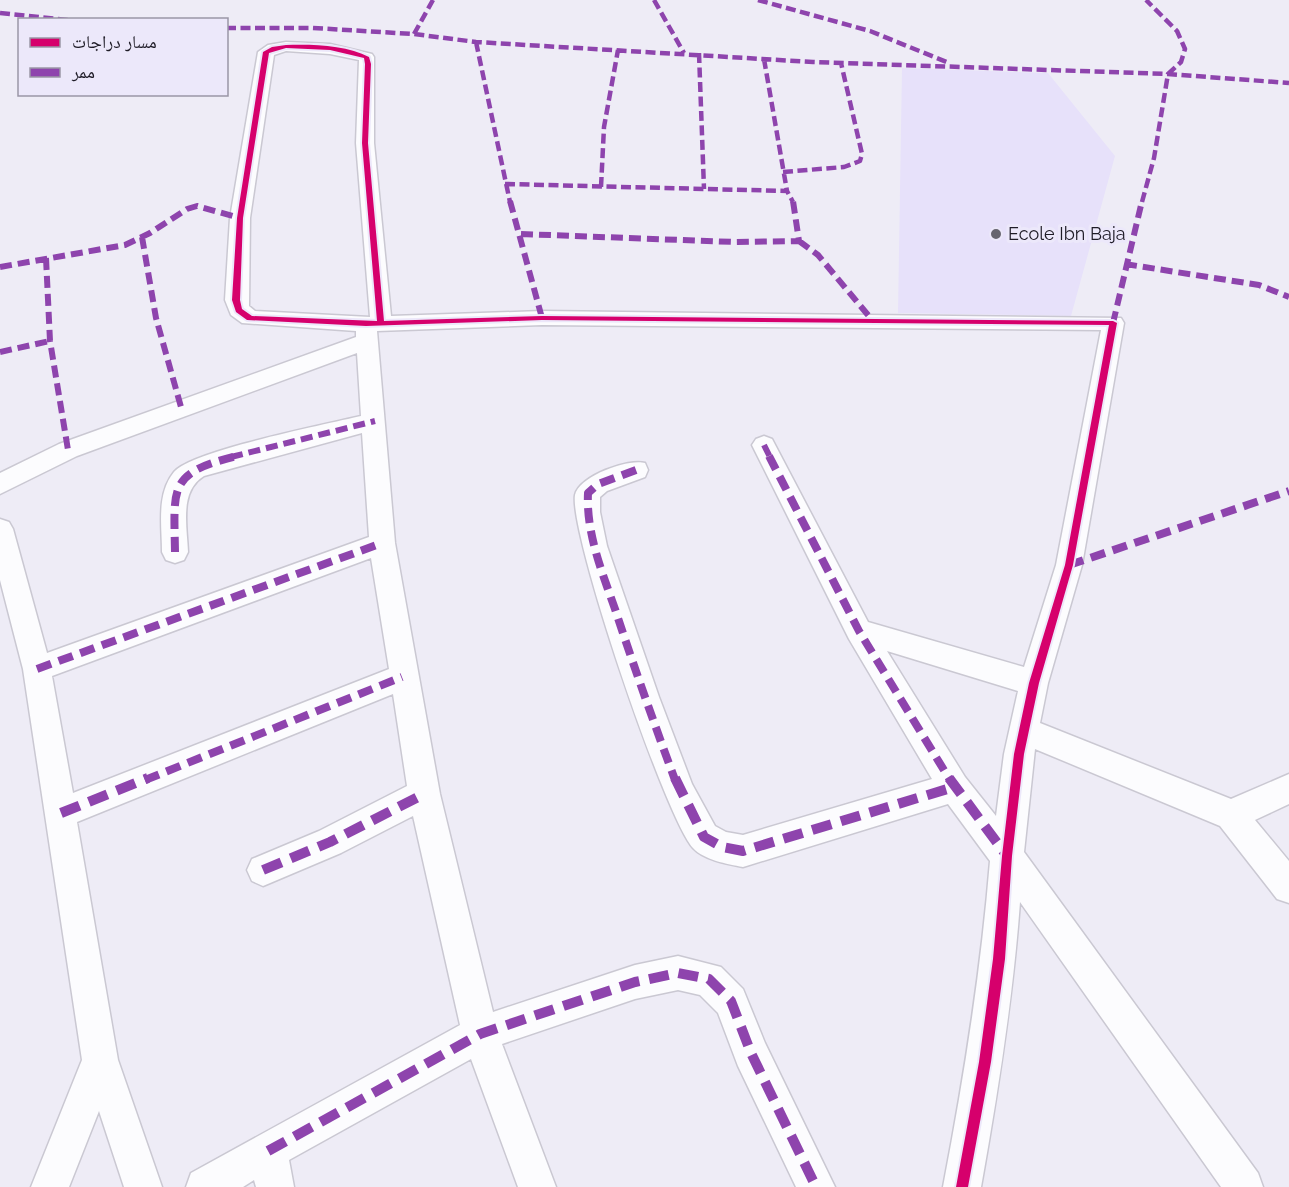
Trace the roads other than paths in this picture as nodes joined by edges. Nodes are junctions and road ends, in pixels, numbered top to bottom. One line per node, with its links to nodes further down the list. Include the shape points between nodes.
1 (371, 330): 1 (street, via 250,318 239,310 236,300 240,218 266,52 272,48 357,53 366,57 369,64 364,143); 2 (street); 5 (street, via 68,450); 12 (street, via 554,318 1113,323 1069,565)
2 (375, 421): 7 (street); 8 (street, via 204,464 194,470 176,491)
3 (764, 445): 9 (street)
4 (636, 470): 14 (street, via 598,484 588,493 586,512 644,697 680,792 704,837 722,847 743,851)
5 (0, 484)
6 (0, 529): 10 (street)
7 (382, 543): 10 (street); 11 (street)
8 (176, 552)
9 (860, 632): 12 (street); 14 (street)
10 (37, 669): 17 (street)
11 (402, 676): 15 (street); 17 (street)
12 (1034, 683): 13 (street)
13 (1024, 730): 18 (street); 19 (street)
14 (954, 787): 19 (street)
15 (424, 794): 20 (street, via 330,843); 22 (street)
16 (1285, 798): 18 (street)
17 (61, 813): 23 (street)
18 (1231, 815): 21 (street)
19 (1007, 856): 30 (street, via 998,970); 31 (street)
20 (263, 870)
21 (1289, 887)
22 (480, 1034): 24 (street); 28 (street); 29 (street, via 636,982 678,973 709,979 731,1001)
23 (100, 1060): 25 (street); 26 (street)
24 (271, 1169): 27 (street)
25 (50, 1187)
26 (143, 1187)
27 (205, 1187)
28 (537, 1187)
29 (816, 1187)
30 (962, 1187)
31 (1244, 1187)

